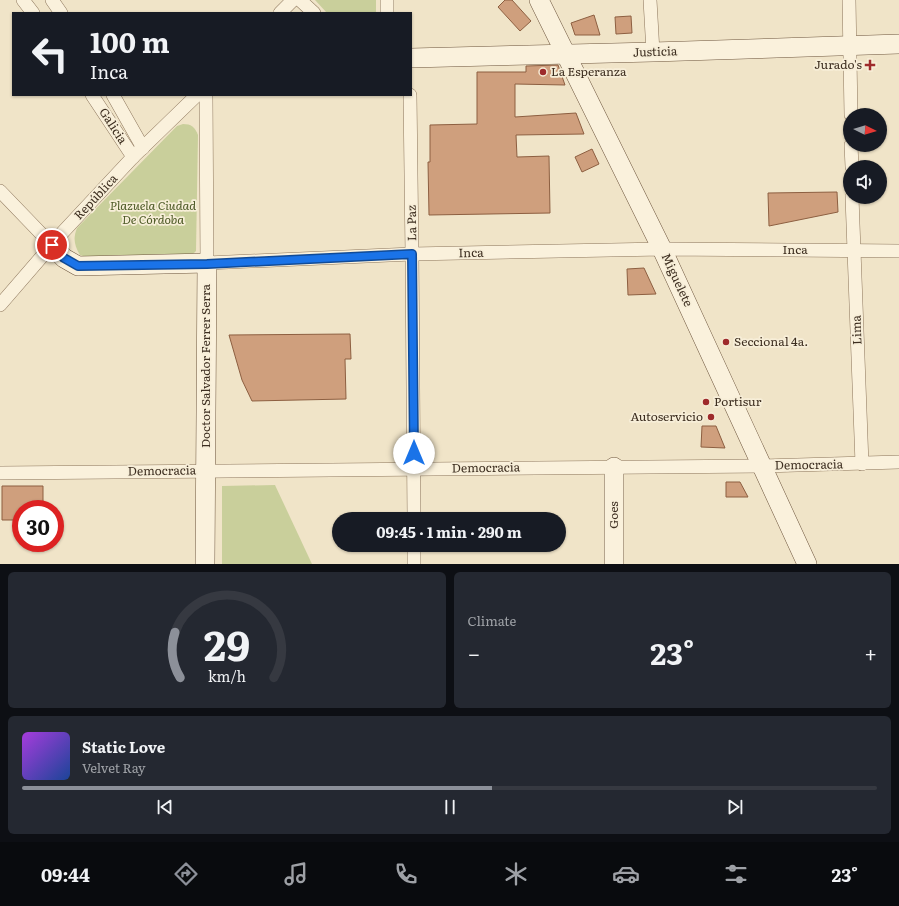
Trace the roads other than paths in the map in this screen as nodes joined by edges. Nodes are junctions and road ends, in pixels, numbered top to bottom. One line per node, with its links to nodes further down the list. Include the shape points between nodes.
1 (23, 0): 9 (street)
2 (52, 0): 10 (street)
3 (293, 0): 11 (street)
4 (300, 0): 12 (street)
5 (387, 0): 13 (street)
6 (539, 0): 17 (street, Miguelete)
7 (650, 0): 16 (street)
8 (849, 0): 15 (street)
9 (32, 12)
10 (60, 12)
11 (281, 12)
12 (313, 12)
13 (387, 12)
14 (899, 44): 15 (street, Justicia)
15 (849, 45): 16 (street, Justicia); 24 (street)
16 (653, 52): 17 (street, Justicia)
17 (567, 54): 18 (street, Justicia); 30 (street, Miguelete)
18 (412, 58)
19 (93, 96): 26 (street, Galicia)
20 (114, 96): 25 (street, Galicia)
21 (196, 96): 25 (street, República)
22 (206, 96): 34 (street, Doctor Salvador Ferrer Serra)
23 (410, 96): 33 (street, La Paz)
24 (851, 108)
25 (143, 148): 26 (street, República)
26 (133, 157): 29 (street, República)
27 (0, 191): 29 (street)
28 (852, 204): 31 (street, Lima)
29 (52, 245): 34 (street, Inca, via 64,258 78,266); 35 (street, República)
30 (662, 249): 31 (street, Inca); 33 (street, Inca); 38 (street, Miguelete)
31 (854, 250): 32 (street, Inca); 37 (street, Lima)
32 (899, 252)
33 (412, 254): 34 (street, Inca); 40 (street, La Paz)
34 (207, 264): 41 (street, Doctor Salvador Ferrer Serra)
35 (0, 305)
36 (899, 462): 37 (street, Democracia)
37 (862, 464): 38 (street, Democracia)
38 (763, 466): 39 (street, Democracia); 48 (street, Miguelete)
39 (614, 467): 40 (street, Democracia); 47 (street, Goes)
40 (414, 468): 41 (street, Democracia); 43 (street, La Paz)
41 (206, 471): 42 (street, Democracia); 45 (street, Doctor Salvador Ferrer Serra)
42 (0, 473)
43 (414, 512)
44 (414, 552): 46 (street)
45 (205, 564)
46 (414, 564)
47 (614, 564)
48 (807, 564)

